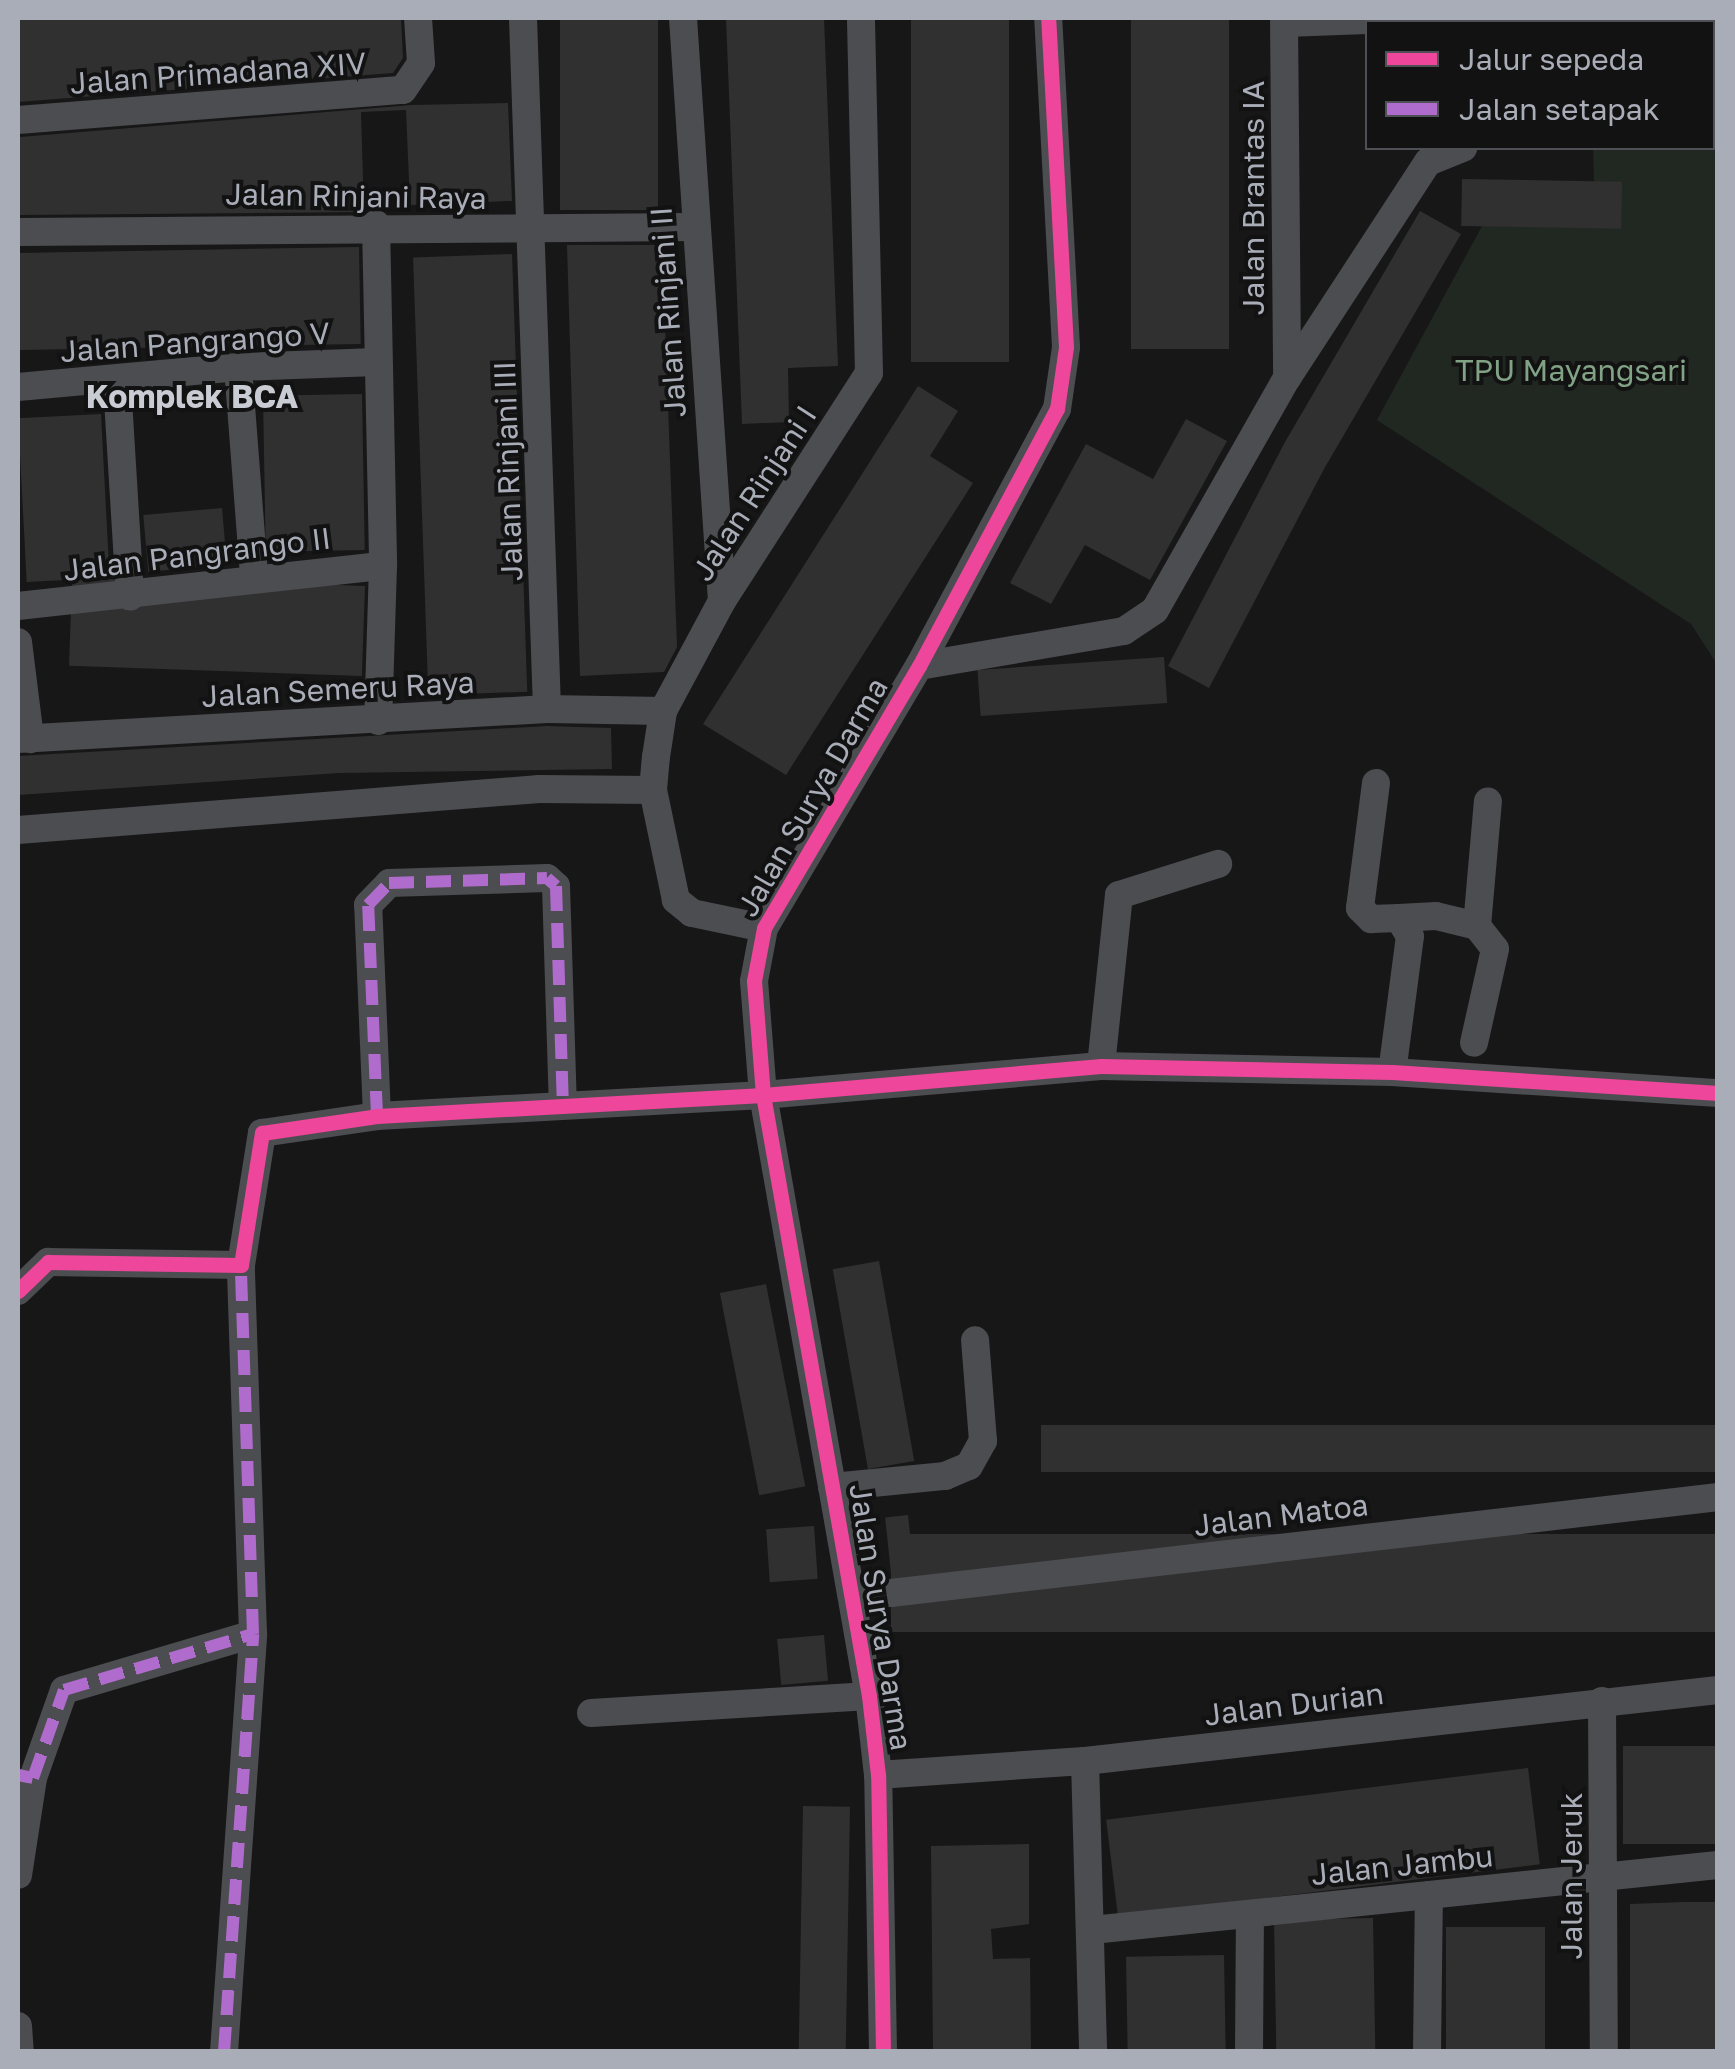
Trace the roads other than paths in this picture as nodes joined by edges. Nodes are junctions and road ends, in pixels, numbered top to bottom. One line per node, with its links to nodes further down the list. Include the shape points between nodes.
1 (418, 18): 8 (street, Jalan Primadana XIV, via 421,63 403,90)
2 (523, 18): 13 (street, Jalan Rinjani III)
3 (683, 18): 11 (street, Jalan Rinjani II)
4 (861, 18): 22 (street, Jalan Rinjani I, via 869,373)
5 (1048, 18): 25 (street, Jalan Surya Darma, via 1064,382 1057,409)
6 (1422, 18): 7 (street)
7 (1284, 20): 16 (street, Jalan Brantas IA)
8 (18, 120)
9 (1458, 150): 16 (street, via 1428,162)
10 (376, 224): 12 (street, Jalan Rinjani Raya); 13 (street, Jalan Rinjani Raya); 14 (street)
11 (693, 227): 13 (street, Jalan Rinjani Raya); 22 (street, Jalan Rinjani II)
12 (18, 232)
13 (535, 232): 26 (street, Jalan Rinjani III)
14 (376, 362): 15 (street, Jalan Pangrango V); 19 (street)
15 (238, 367): 17 (street, Jalan Pangrango V); 20 (street)
16 (1287, 378): 25 (street, via 1156,610 1124,631)
17 (116, 383): 18 (street, Jalan Pangrango V); 21 (street)
18 (18, 387)
19 (383, 566): 20 (street, Jalan Pangrango II); 28 (street)
20 (254, 577): 21 (street, Jalan Pangrango II)
21 (130, 597): 23 (street, Jalan Pangrango II)
22 (722, 601): 27 (street, Jalan Rinjani I)
23 (18, 606)
24 (18, 642): 29 (street)
25 (919, 666): 37 (street, Jalan Surya Darma)
26 (547, 709): 27 (street, Jalan Semeru Raya); 28 (street, Jalan Semeru Raya)
27 (663, 711): 31 (street, Jalan Rinjani I)
28 (378, 721): 29 (street, Jalan Semeru Raya)
29 (24, 739)
30 (1376, 783): 35 (street, via 1360,908 1371,918)
31 (653, 790): 33 (street, via 538,788); 37 (street, Jalan Rinjani I, via 676,900 692,913)
32 (1488, 801): 36 (street)
33 (18, 830)
34 (1218, 864): 39 (street, via 1118,895)
35 (1399, 918): 36 (street, via 1436,916); 40 (street, via 1410,936)
36 (1477, 926): 38 (street, via 1494,948 1494,967)
37 (764, 928): 42 (street, Jalan Surya Darma, via 754,981)
38 (1474, 1043)
39 (1101, 1066): 40 (street); 42 (street)
40 (1392, 1072): 41 (street)
41 (1718, 1093)
42 (763, 1095): 43 (street); 48 (street, Jalan Surya Darma)
43 (564, 1104): 44 (street); 44 (street, via 556,886 547,878 389,883 368,906)
44 (378, 1116): 45 (street, via 262,1133)
45 (240, 1266): 46 (street, via 48,1262); 51 (street)
46 (18, 1292)
47 (974, 1340): 48 (street, via 982,1441 969,1466 945,1476)
48 (832, 1487): 50 (street, Jalan Surya Darma)
49 (1718, 1497): 50 (street, Jalan Matoa, via 891,1593)
50 (851, 1592): 53 (street, Jalan Surya Darma)
51 (253, 1634): 58 (street, via 64,1690); 67 (street)
52 (1718, 1690): 54 (street, Jalan Durian)
53 (869, 1696): 55 (street); 57 (street, Jalan Surya Darma)
54 (1602, 1701): 56 (street, Jalan Durian); 61 (street, Jalan Jeruk)
55 (592, 1713)
56 (1085, 1761): 57 (street, Jalan Durian); 64 (street)
57 (878, 1775): 68 (street, Jalan Surya Darma)
58 (25, 1777): 60 (street)
59 (1718, 1865): 61 (street, Jalan Jambu)
60 (18, 1875)
61 (1603, 1877): 62 (street, Jalan Jambu); 72 (street, Jalan Jeruk)
62 (1429, 1895): 63 (street, Jalan Jambu); 71 (street)
63 (1250, 1914): 64 (street, Jalan Jambu); 70 (street)
64 (1092, 1930): 69 (street)
65 (18, 2026): 66 (street)
66 (20, 2052)
67 (224, 2052)
68 (883, 2052)
69 (1093, 2052)
70 (1250, 2052)
71 (1427, 2052)
72 (1604, 2052)

